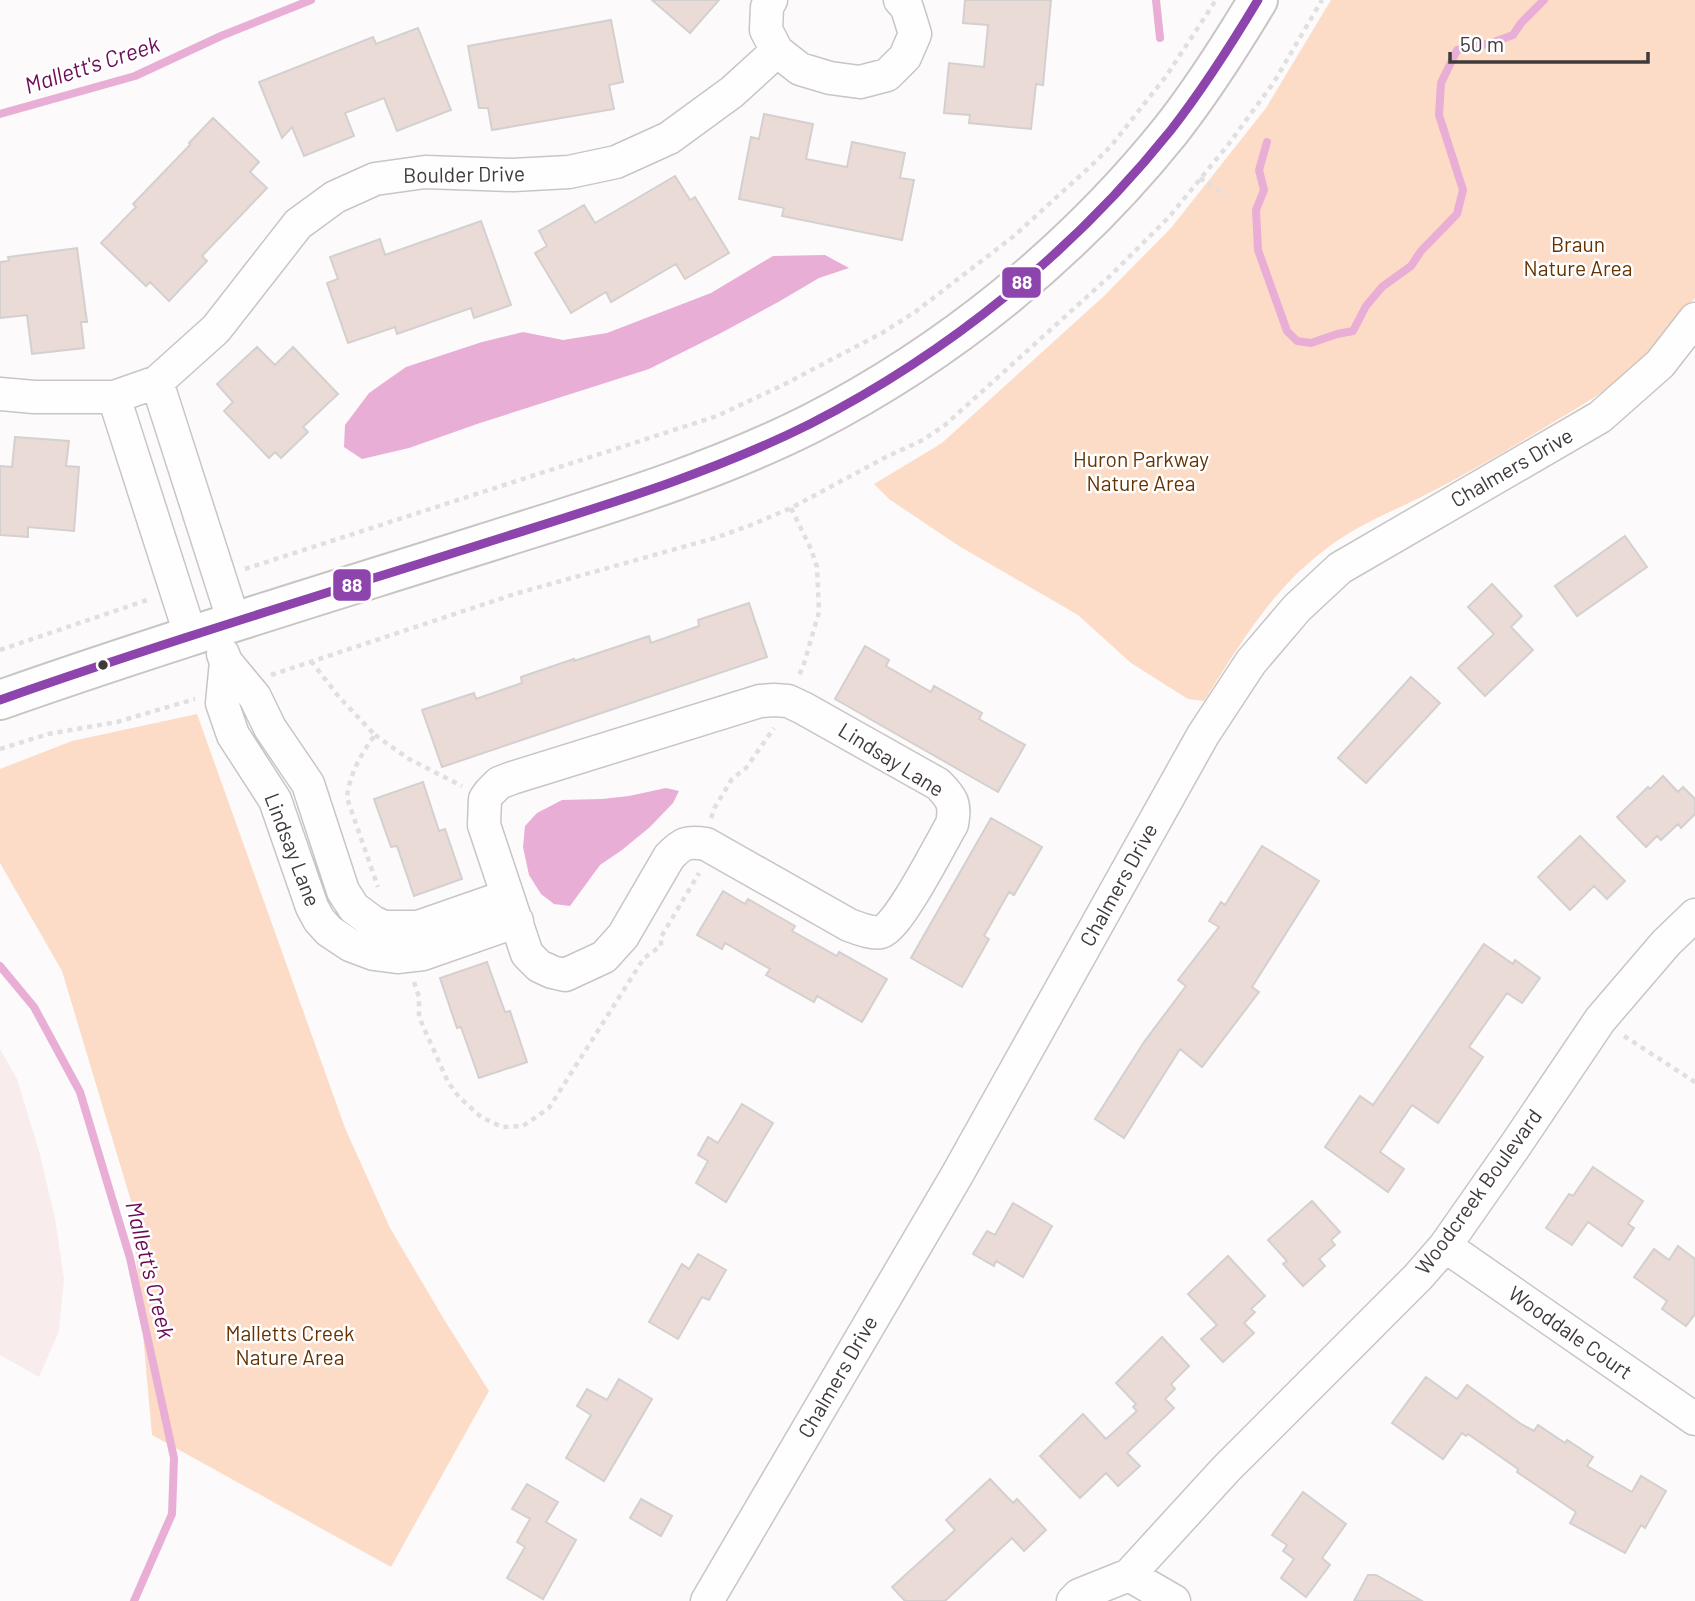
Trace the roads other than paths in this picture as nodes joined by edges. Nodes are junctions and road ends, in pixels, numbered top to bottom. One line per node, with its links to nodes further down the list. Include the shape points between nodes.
1 (771, 0): 4 (street, via 766,30)
2 (900, 0): 4 (street, via 915,34 905,57 887,75 860,82 830,78 800,69)
3 (1258, 0): 9 (main road, via 1171,129 1096,216 1007,296 878,385 810,423 664,485)
4 (777, 51): 6 (street, Boulder Drive, via 732,92 669,138 616,162 569,172 513,175 425,172 375,180 335,197 298,224 216,330)
5 (1695, 319): 18 (street, Chalmers Drive, via 1660,364 1600,417 1340,568 1297,608 1251,662 1203,734 957,1175)
6 (157, 382): 8 (street, Boulder Drive); 9 (street)
7 (0, 394): 8 (street, Boulder Drive)
8 (114, 397): 9 (street)
9 (217, 638): 10 (main road); 11 (street, Lindsay Lane, via 308,784); 12 (street, Lindsay Lane, via 222,703 233,735 275,800)
10 (0, 700)
11 (318, 813): 12 (street); 13 (street, Lindsay Lane, via 343,891 354,908 383,927 418,927)
12 (284, 824): 13 (street, Lindsay Lane, via 312,907 329,931 374,954 423,954)
13 (512, 909): 13 (street, Lindsay Lane, via 484,825 485,799 499,783 760,701 788,701 803,708 938,784 950,796 954,810 952,824 902,910 881,932 849,925 706,844 692,842 668,857 614,948 565,975 539,966 527,954)
14 (1695, 915): 15 (street, Woodcreek Boulevard, via 1600,1020)
15 (1445, 1246): 16 (street, Wooddale Court); 17 (street, Woodcreek Boulevard, via 1226,1469)
16 (1695, 1419)
17 (1128, 1588): 19 (street, Woodcreek Boulevard, via 1079,1595); 20 (street)
18 (707, 1601)
19 (1073, 1601)
20 (1174, 1601)

